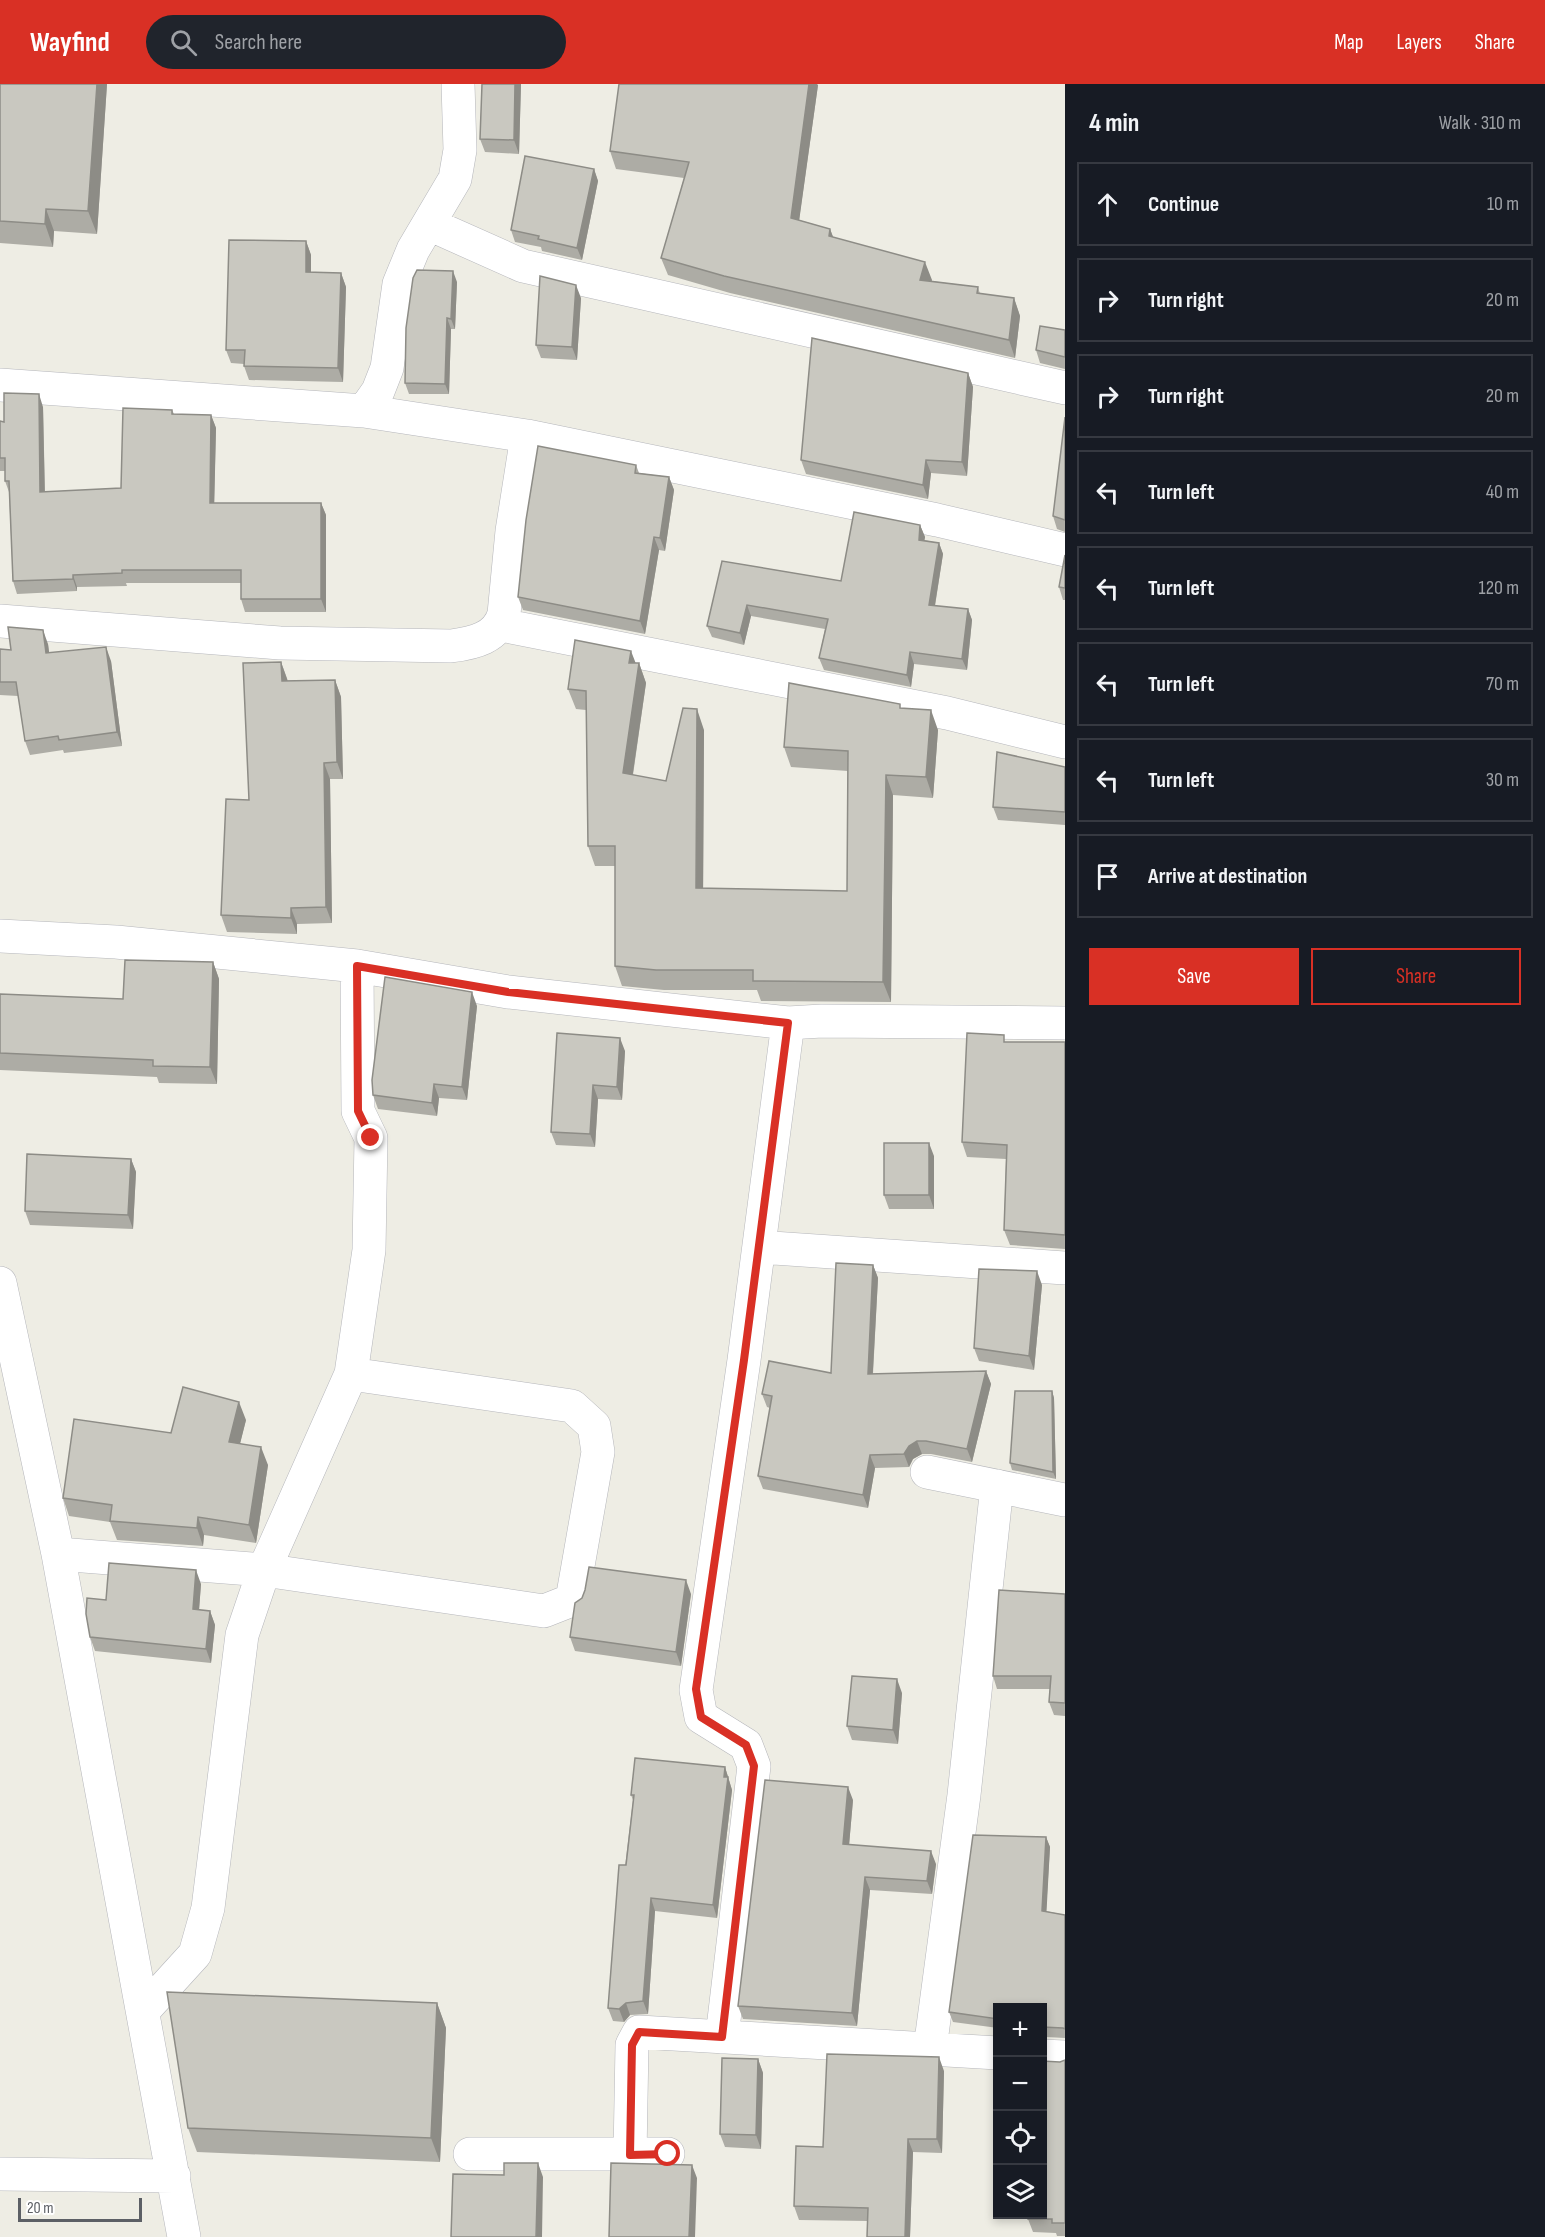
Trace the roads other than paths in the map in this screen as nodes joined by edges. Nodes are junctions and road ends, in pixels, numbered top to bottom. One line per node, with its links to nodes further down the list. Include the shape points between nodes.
1 (458, 84): 2 (street, via 460,150 455,179)
2 (429, 224): 4 (street, via 523,266); 5 (street, via 399,284 387,368)
3 (0, 385): 5 (street)
4 (1065, 388)
5 (364, 411): 6 (street)
6 (527, 436): 7 (street); 9 (street)
7 (1065, 550)
8 (0, 621): 9 (street, via 280,643 451,646 474,643)
9 (501, 625): 10 (street, via 947,713)
10 (1065, 742)
11 (0, 936): 12 (street, via 116,942)
12 (357, 966): 13 (street, via 508,992); 18 (street, via 358,1111 371,1138 369,1250)
13 (788, 1023): 14 (street); 15 (street)
14 (1065, 1023)
15 (759, 1247): 16 (street); 25 (street, via 696,1689 701,1717 746,1745 754,1766)
16 (1065, 1268)
17 (0, 1283): 22 (street)
18 (351, 1374): 23 (street); 23 (street, via 572,1406 594,1426 598,1452 572,1600 544,1611)
19 (927, 1472): 20 (street)
20 (996, 1486): 21 (street); 26 (street, via 964,1795)
21 (1065, 1500)
22 (58, 1554): 23 (street); 24 (street)
23 (264, 1570): 24 (street, via 242,1635 208,1908 195,1954)
24 (144, 2010): 34 (street)
25 (722, 2037): 26 (street); 32 (street, via 639,2032 632,2045)
26 (930, 2049): 27 (street)
27 (993, 2053)
28 (1047, 2056): 29 (street)
29 (1065, 2057)
30 (470, 2154): 32 (street)
31 (668, 2154): 32 (street)
32 (630, 2155)
33 (0, 2174): 34 (street)
34 (174, 2176): 35 (street)
35 (184, 2237)

